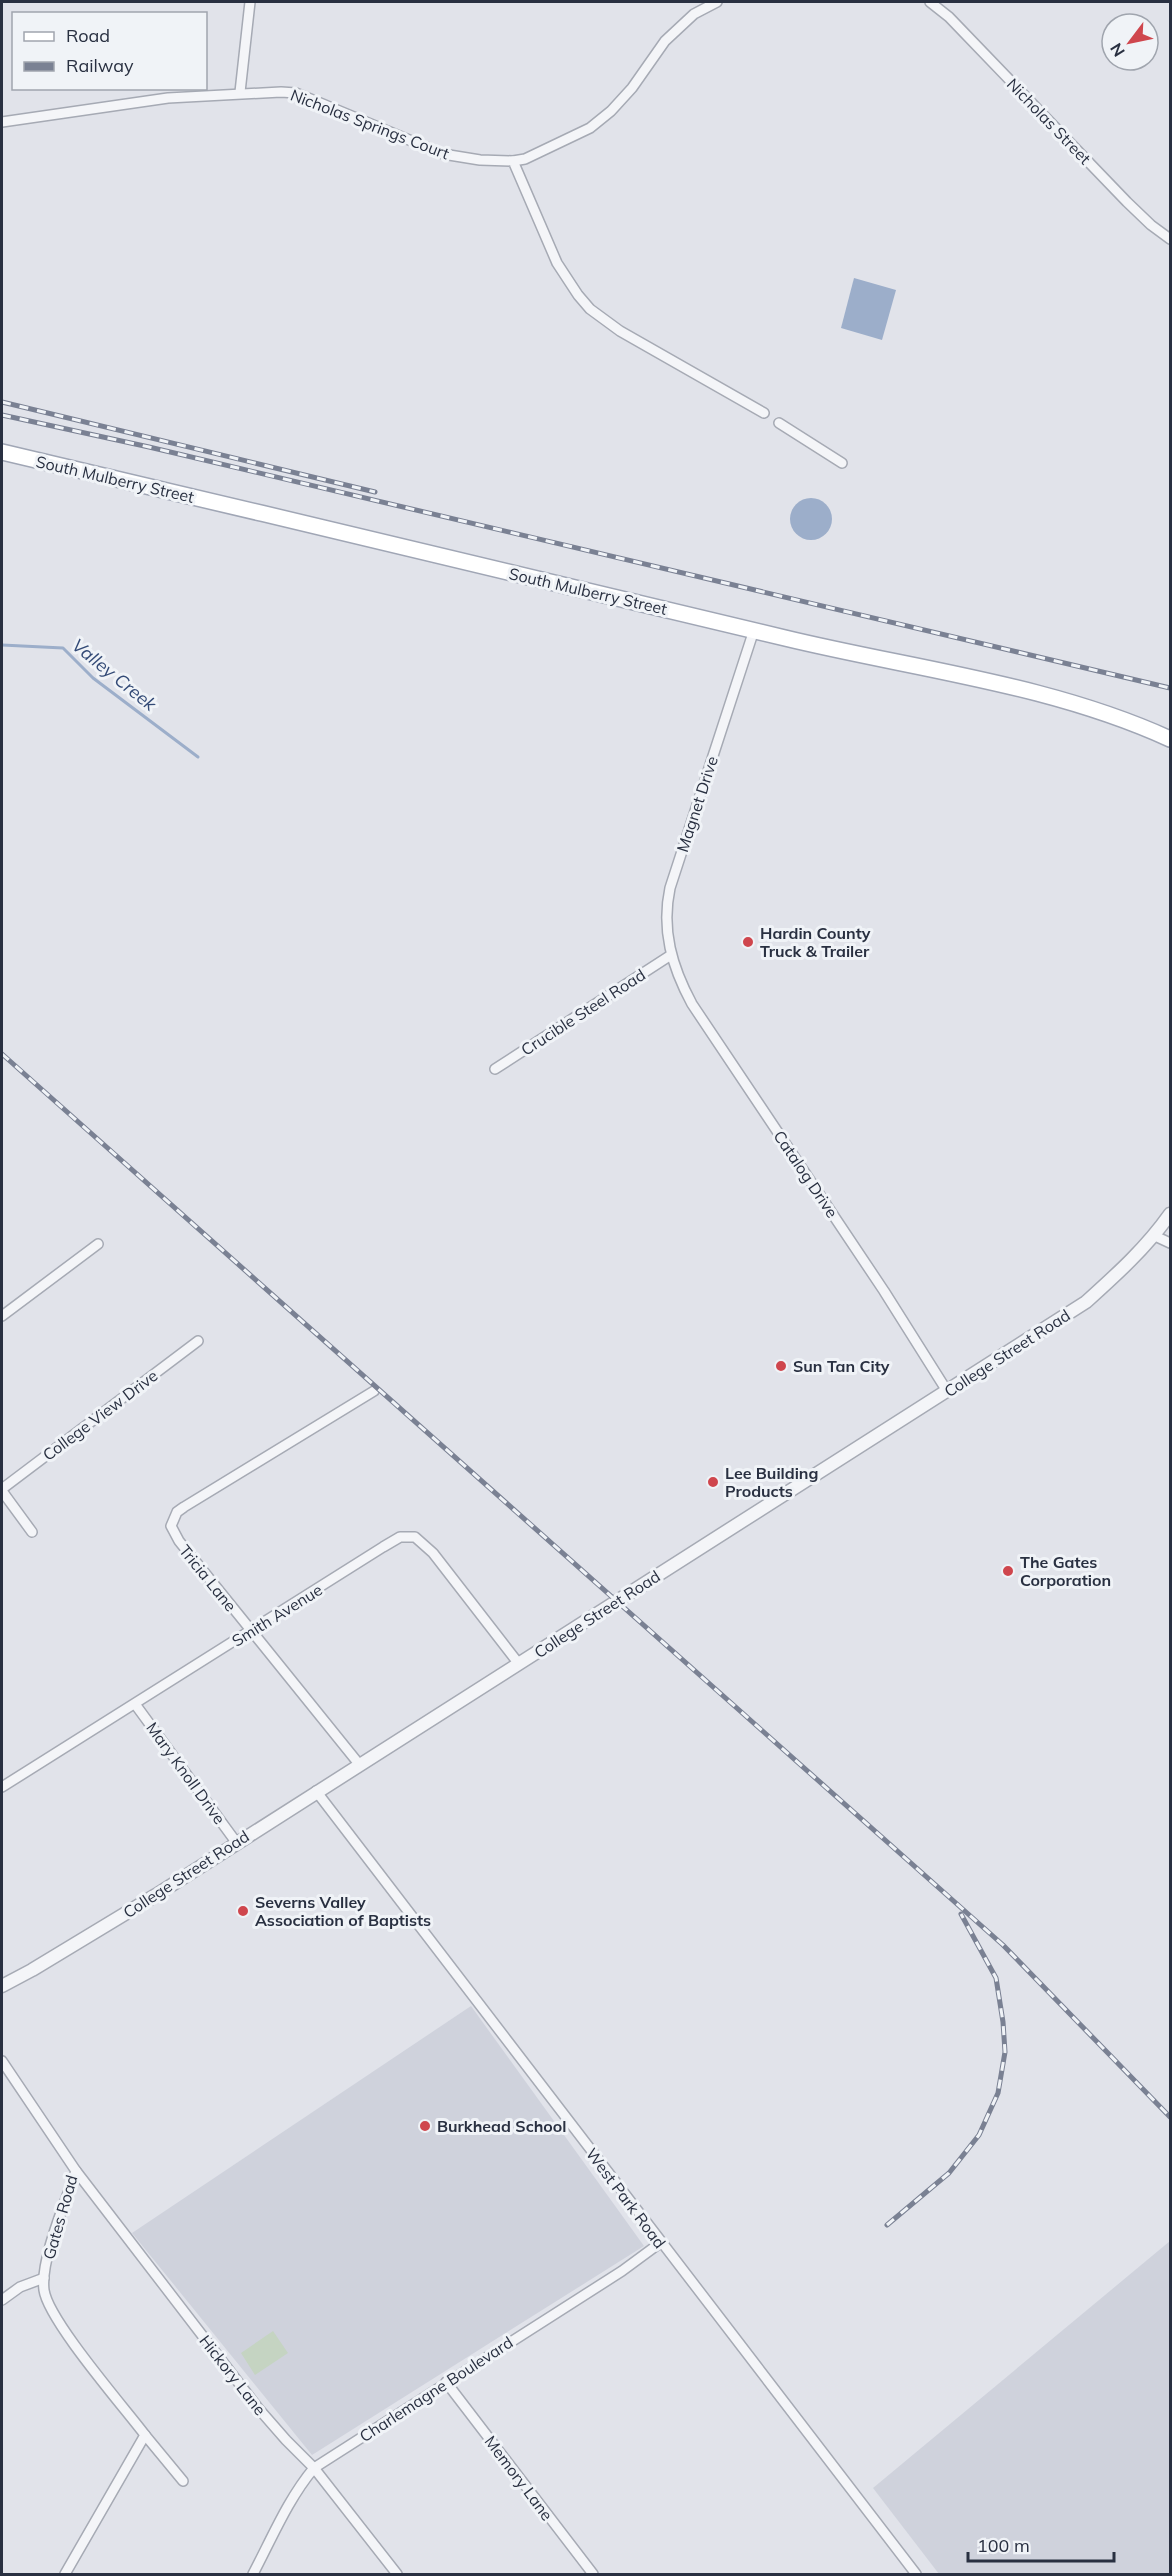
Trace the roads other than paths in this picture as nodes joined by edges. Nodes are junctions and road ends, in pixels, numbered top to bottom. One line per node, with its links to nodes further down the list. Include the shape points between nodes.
1 (250, 2): 4 (street)
2 (717, 2): 6 (street, via 694,14 665,41 612,111 590,128 525,159)
3 (930, 2): 7 (street, Nicholas Street, via 949,17 1127,202)
4 (240, 93): 5 (street, Nicholas Springs Court, via 159,99); 6 (street, Nicholas Springs Court, via 296,93 443,154)
5 (2, 122)
6 (513, 160): 8 (street, via 558,263 590,309 620,331)
7 (1170, 239)
8 (764, 413)
9 (779, 423): 11 (street)
10 (2, 452): 12 (main road, South Mulberry Street)
11 (842, 463)
12 (754, 630): 13 (main road, South Mulberry Street, via 1039,694 1102,712); 14 (street, Magnet Drive, via 670,888 666,927)
13 (1170, 739)
14 (671, 955): 15 (street, Crucible Steel Road); 23 (street, Catalog Drive, via 692,1004)
15 (495, 1069)
16 (1170, 1214): 17 (street, College Street Road)
17 (1155, 1236): 18 (street); 23 (street, College Street Road, via 1086,1302)
18 (1170, 1243)
19 (98, 1244): 20 (street)
20 (2, 1316)
21 (198, 1341): 24 (street, College View Drive)
22 (374, 1391): 26 (street, Tricia Lane, via 184,1507 172,1519 178,1541)
23 (947, 1391): 27 (street, College Street Road)
24 (2, 1490): 25 (street)
25 (32, 1532)
26 (250, 1631): 27 (street, Smith Avenue, via 383,1547 409,1535 433,1553); 28 (street, Smith Avenue); 29 (street, Tricia Lane)
27 (519, 1664): 29 (street, College Street Road)
28 (135, 1704): 30 (street, Smith Avenue); 32 (street, Mary Knoll Drive)
29 (359, 1764): 31 (street, College Street Road)
30 (2, 1787)
31 (316, 1791): 32 (street, College Street Road); 36 (street, West Park Road)
32 (236, 1842): 33 (street, College Street Road, via 42,1965)
33 (2, 1986)
34 (2, 2061): 35 (street, Gates Road)
35 (76, 2171): 37 (street, Gates Road); 41 (street, Hickory Lane, via 258,2409)
36 (660, 2243): 39 (street, Charlemagne Boulevard); 47 (street, West Park Road)
37 (44, 2278): 38 (street); 40 (street, Gates Road, via 52,2312)
38 (2, 2300)
39 (446, 2382): 41 (street, Charlemagne Boulevard); 46 (street, Memory Lane)
40 (145, 2435): 42 (street, Gates Road); 43 (street)
41 (314, 2468): 44 (street, Charlemagne Boulevard, via 286,2511); 45 (street, Hickory Lane)
42 (183, 2481)
43 (66, 2574)
44 (254, 2574)
45 (397, 2574)
46 (593, 2574)
47 (916, 2574)

